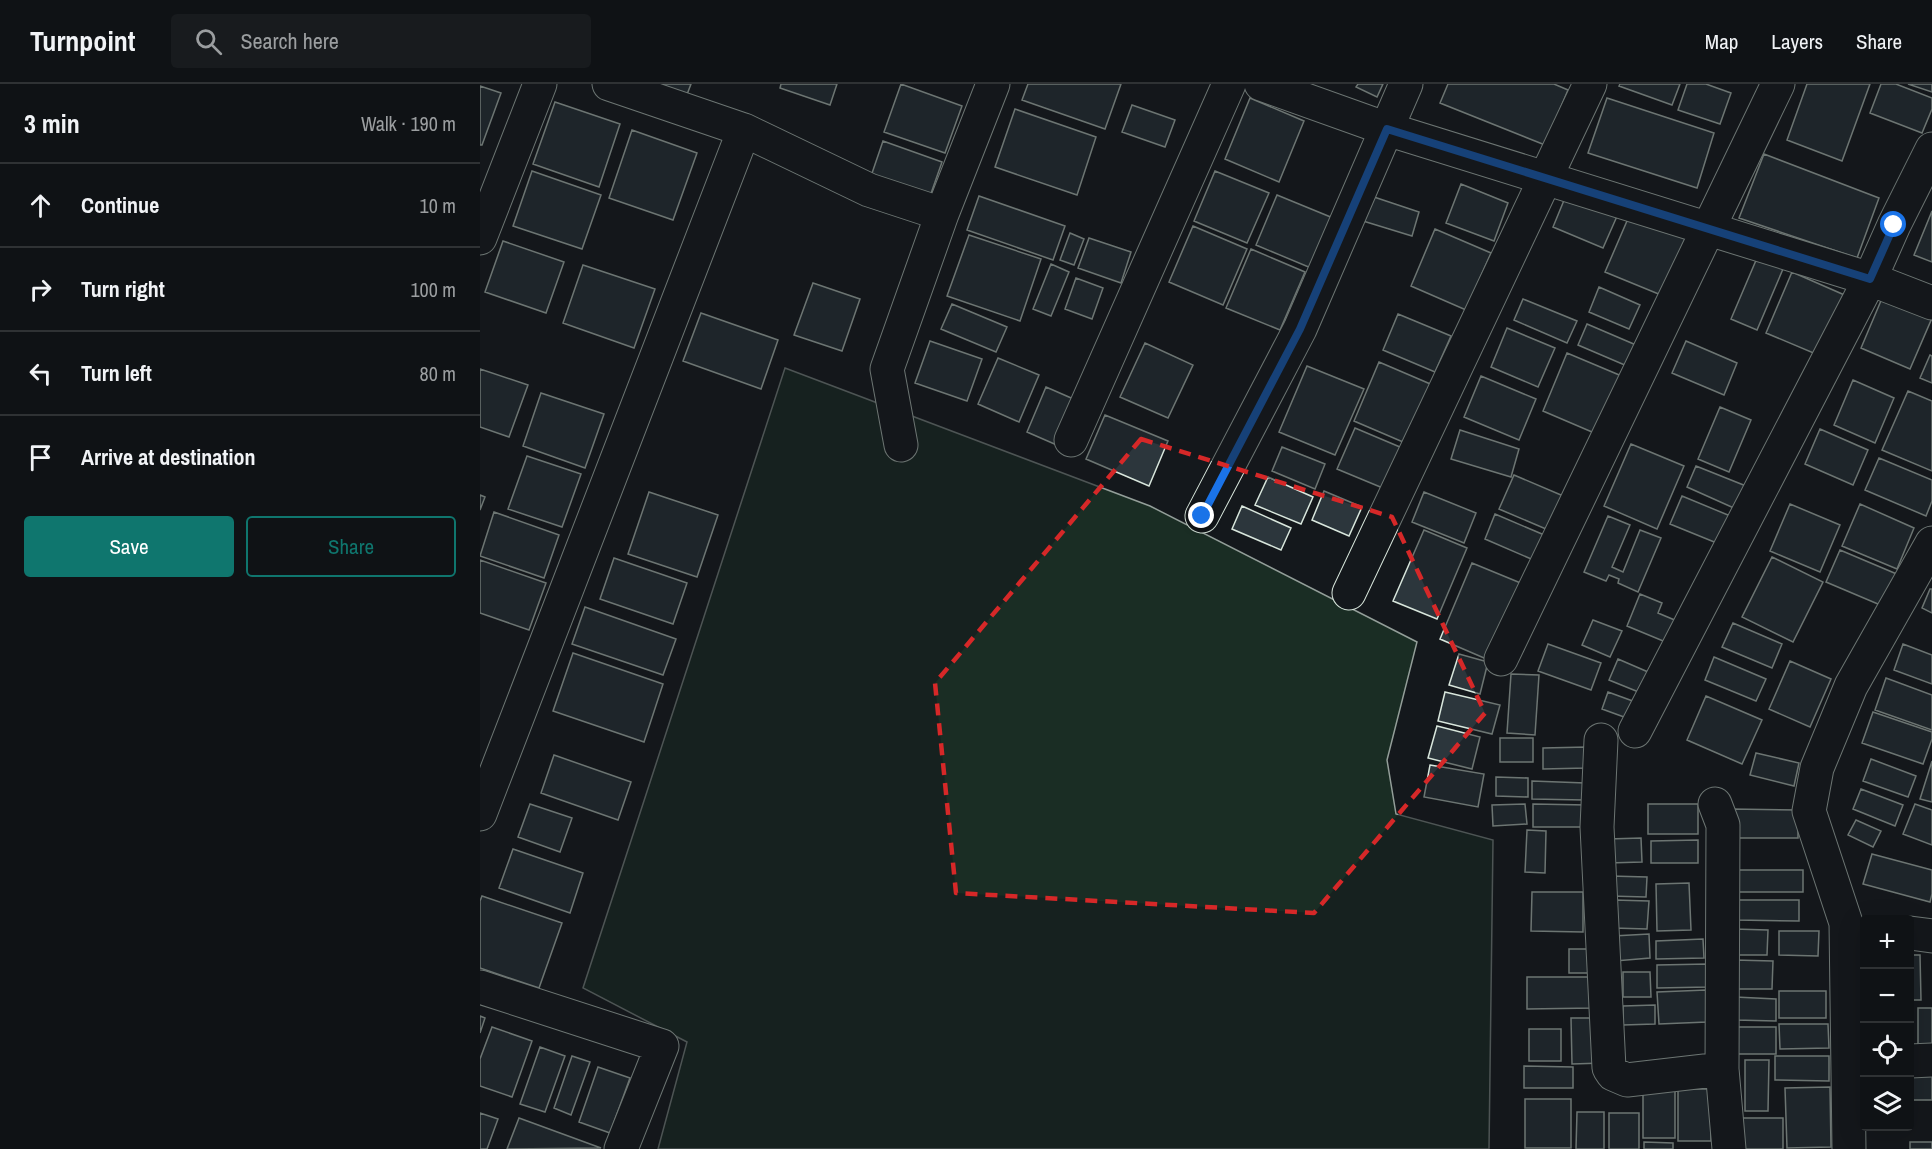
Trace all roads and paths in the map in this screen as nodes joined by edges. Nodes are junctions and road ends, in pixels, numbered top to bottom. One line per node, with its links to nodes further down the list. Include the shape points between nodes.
1 (540, 84): 15 (street)
2 (609, 84): 10 (street)
3 (993, 84): 13 (street)
4 (1229, 84): 18 (street)
5 (1261, 84): 9 (street)
6 (1406, 84): 9 (street)
7 (1590, 84): 12 (street)
8 (1778, 84): 14 (street)
9 (1387, 129): 12 (street); 20 (street, via 1300,329)
10 (744, 130): 13 (street, via 869,190); 27 (street)
11 (1932, 149): 16 (street)
12 (1545, 179): 14 (street); 22 (street)
13 (942, 214): 19 (street, via 887,369)
14 (1709, 229): 16 (street); 23 (street)
15 (480, 238)
16 (1870, 279): 17 (street); 24 (street)
17 (1932, 303)
18 (1071, 440)
19 (902, 445)
20 (1202, 516)
21 (1932, 543): 28 (street, via 1851,686 1817,768 1809,811)
22 (1349, 593)
23 (1501, 659)
24 (1635, 731)
25 (1600, 740): 35 (street, via 1597,827 1609,1068 1627,1080)
26 (1715, 804): 35 (street, via 1723,825)
27 (480, 814)
28 (1855, 924): 34 (street)
29 (1914, 934): 30 (street)
30 (1932, 936)
31 (480, 987): 36 (street, via 662,1046)
32 (1932, 1060): 33 (street)
33 (1914, 1061)
34 (1856, 1063): 38 (street)
35 (1722, 1069): 37 (street)
36 (621, 1149)
37 (1729, 1149)
38 (1849, 1149)

